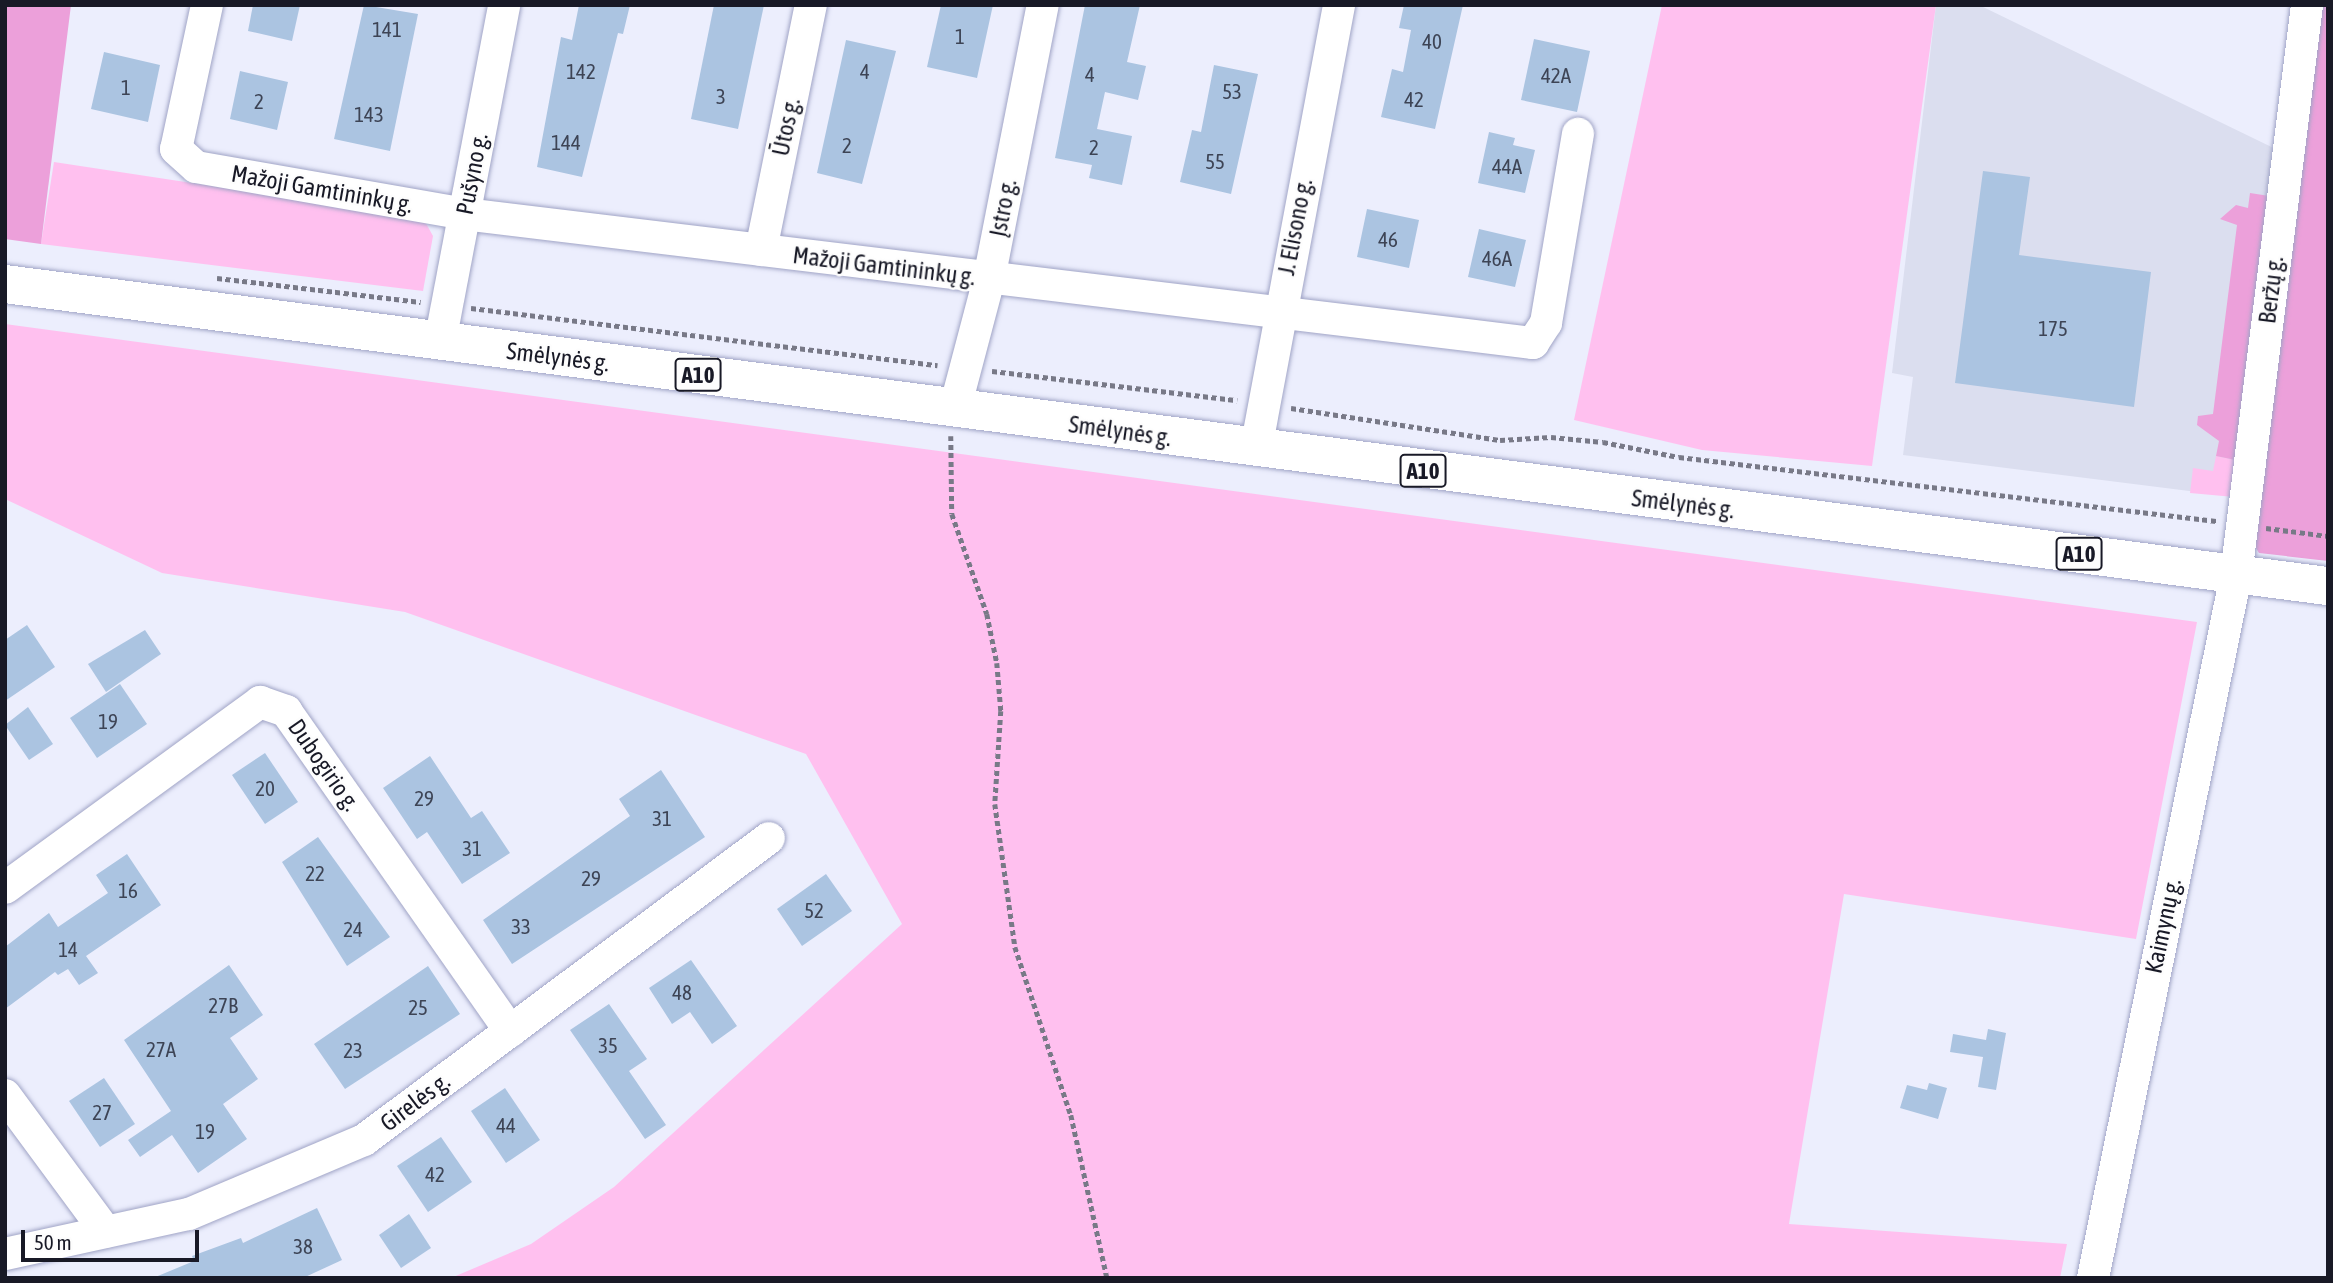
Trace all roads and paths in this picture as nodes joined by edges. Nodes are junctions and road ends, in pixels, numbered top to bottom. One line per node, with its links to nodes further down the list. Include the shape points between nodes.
1 (207, 5): 8 (street, Mažoji Gamtininkų g., via 176,149 196,167)
2 (504, 5): 8 (street, Pušyno g.)
3 (811, 5): 9 (street, Ūtos g.)
4 (1044, 5): 11 (street, Įstro g.)
5 (1339, 5): 14 (street, J. Elisono g.)
6 (2307, 5): 20 (street, Beržų g.)
7 (1578, 134): 14 (street, Mažoji Gamtininkų g., via 1546,323 1532,343)
8 (464, 214): 9 (street, Mažoji Gamtininkų g.); 13 (street, Pušyno g.)
9 (761, 250): 11 (street, Mažoji Gamtininkų g.)
10 (204, 276): 13 (path)
11 (989, 279): 14 (street, Mažoji Gamtininkų g.); 16 (street, Įstro g.)
12 (5, 284): 15 (highway, Smėlynės g. / A10)
13 (447, 305): 15 (street, Pušyno g.); 16 (path)
14 (1277, 315): 17 (street, J. Elisono g.)
15 (440, 342): 18 (highway, Smėlynės g. / A10)
16 (963, 368): 17 (path); 18 (street, Įstro g.)
17 (1262, 403): 19 (street, J. Elisono g.); 20 (path, via 1500,440 1551,437 1603,442 1679,457)
18 (955, 408): 19 (highway, Smėlynės g. / A10); 30 (path, via 949,455 951,502 997,663 1001,710 995,804 1016,947 1071,1115)
19 (1256, 449): 22 (highway, Smėlynės g. / A10)
20 (2242, 525): 21 (path); 22 (street, Beržų g.)
21 (2328, 536)
22 (2236, 575): 23 (highway, A10); 31 (street, Kaimynų g.)
23 (2328, 586)
24 (769, 838): 26 (street, Girelės g.)
25 (5, 888): 26 (street, Dubogirio g., via 260,702 286,710)
26 (510, 1031): 28 (street, Girelės g., via 364,1140 189,1214)
27 (5, 1094): 28 (street)
28 (106, 1232): 29 (street, Girelės g.)
29 (5, 1254)
30 (1107, 1278)
31 (2093, 1278)

